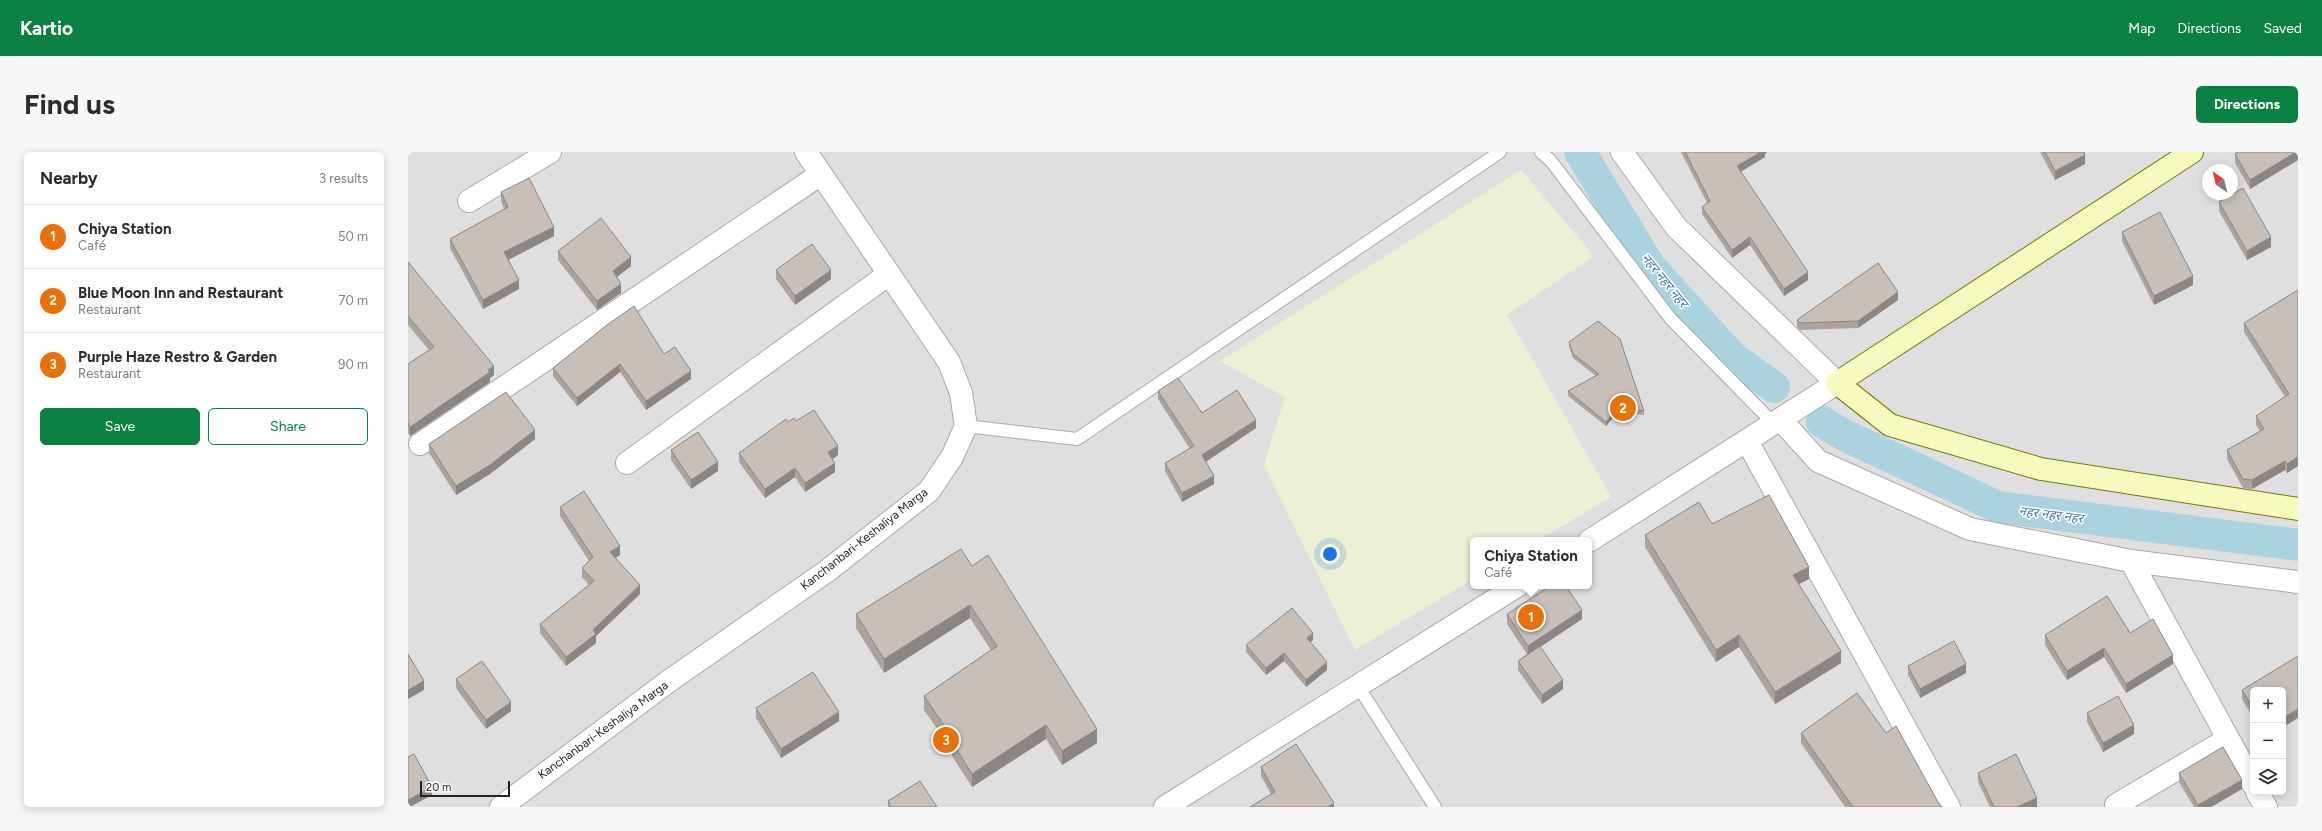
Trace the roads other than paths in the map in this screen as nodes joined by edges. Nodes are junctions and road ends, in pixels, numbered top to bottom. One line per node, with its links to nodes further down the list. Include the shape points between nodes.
1 (550, 152): 8 (street)
2 (806, 152): 7 (street)
3 (1500, 152): 12 (lane, via 1078,439)
4 (1541, 152): 11 (lane, via 1551,161 1670,318)
5 (1622, 152): 10 (street, via 1676,227)
6 (2192, 152): 10 (main road)
7 (821, 174): 9 (street); 14 (street)
8 (469, 201)
9 (889, 274): 12 (street, via 949,362 961,393); 15 (street)
10 (1837, 383): 11 (street); 16 (main road, via 1890,424 2041,469)
11 (1778, 422): 13 (street); 18 (street, via 1818,461 1970,528)
12 (966, 426): 25 (street, Kanchanbari-Keshaliya Marga, via 952,457 929,491 827,571 669,681)
13 (1747, 441): 17 (street); 28 (street)
14 (420, 444)
15 (627, 463)
16 (2298, 509)
17 (1592, 539)
18 (2131, 561): 19 (street); 22 (street)
19 (2298, 582)
20 (1512, 589): 21 (street)
21 (1358, 686): 26 (street); 27 (lane)
22 (2228, 739): 23 (street); 29 (street, via 2116,804)
23 (2250, 779)
24 (2259, 795): 30 (street)
25 (501, 807)
26 (1165, 807)
27 (1435, 807)
28 (1948, 807)
29 (2117, 807)
30 (2266, 807)

